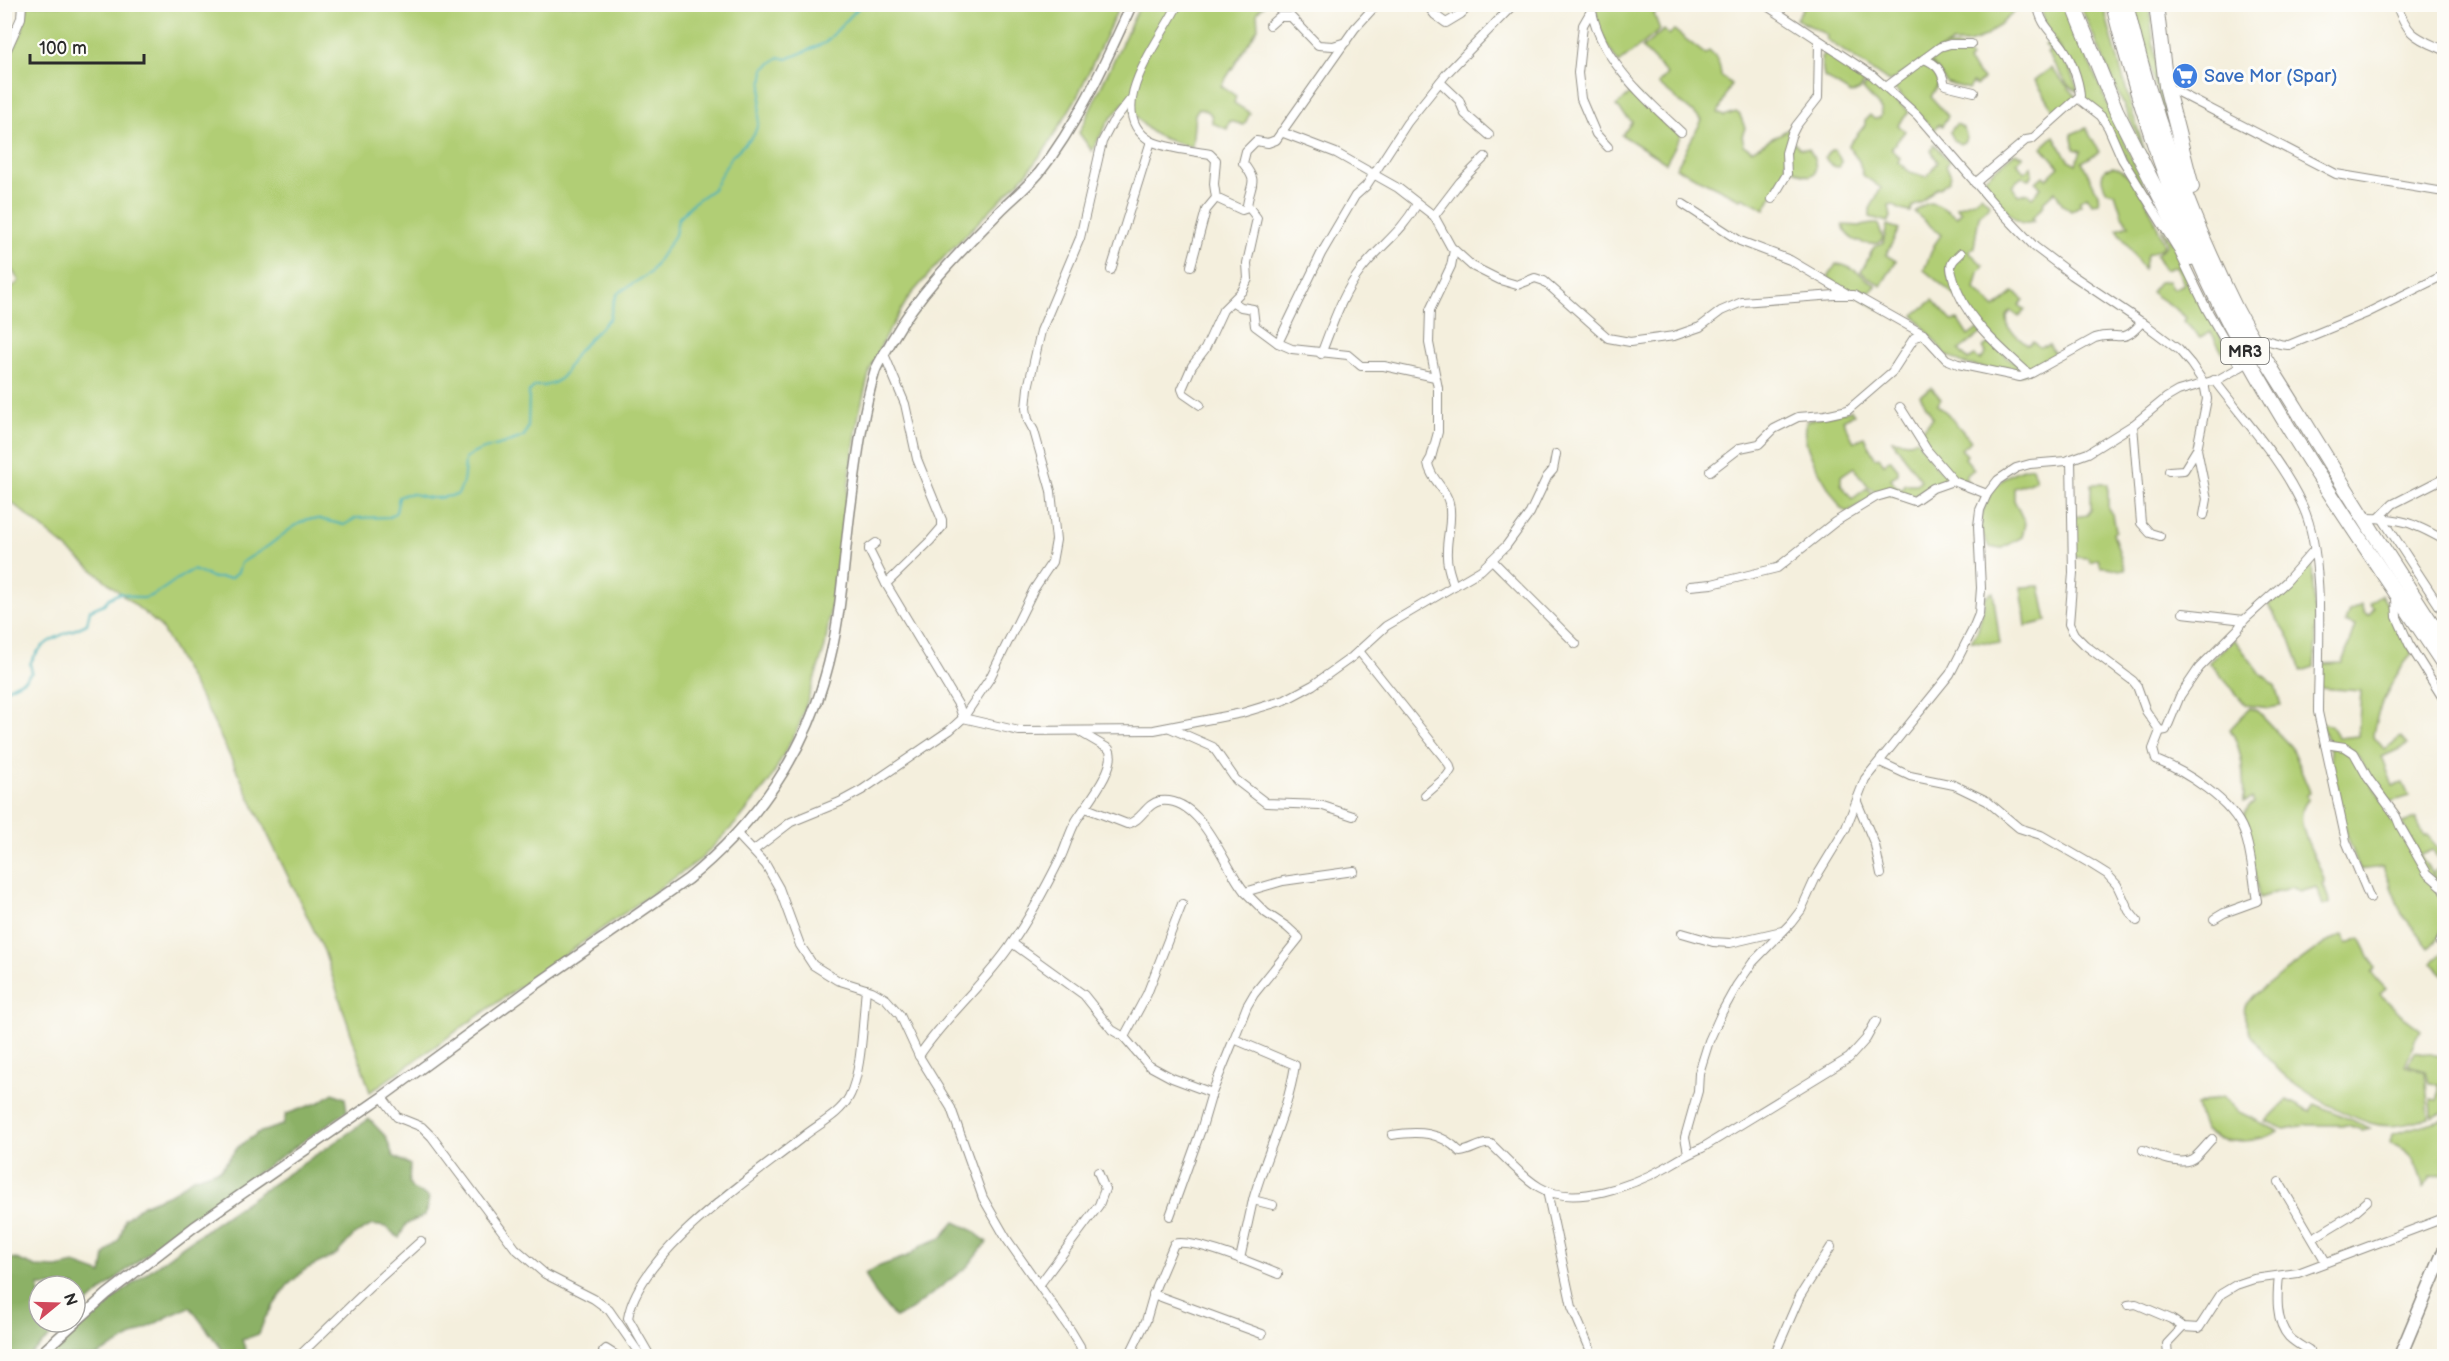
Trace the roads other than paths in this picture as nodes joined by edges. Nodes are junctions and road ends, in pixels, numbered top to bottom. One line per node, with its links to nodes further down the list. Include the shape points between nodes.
1 (22, 4): 21 (street, via 21,18)
2 (1132, 4): 57 (street, via 1086,103 1038,173 932,282)
3 (1178, 4): 28 (street, via 1140,73)
4 (1377, 4): 17 (street)
5 (1426, 4): 6 (street, via 1446,23)
6 (1471, 4)
7 (1514, 4): 23 (street)
8 (1764, 4): 18 (street)
9 (2038, 4): 27 (street, via 2047,30 2060,43 2076,77)
10 (2073, 4): 49 (highway, via 2116,110 2180,239)
11 (2113, 4): 49 (highway, MR3, via 2155,146)
12 (2126, 4): 52 (highway, MR3, via 2170,149 2210,255)
13 (2156, 4): 24 (highway)
14 (2396, 4): 20 (street, via 2414,37)
15 (1591, 8): 30 (street, via 1609,52 1631,85); 33 (street, via 1583,26 1578,73 1581,99 1596,134)
16 (1270, 25): 17 (street, via 1279,17 1291,17 1318,45)
17 (1346, 42): 29 (street)
18 (1819, 42): 25 (street); 39 (street, via 1818,98 1791,136 1786,153 1787,174)
19 (1971, 44): 22 (street, via 1950,44)
20 (2445, 50)
21 (4, 56)
22 (1924, 59): 25 (street); 26 (street, via 1940,70 1945,85)
23 (1440, 82): 31 (street, via 1459,100 1465,114); 35 (street)
24 (2166, 86): 37 (street, via 2336,174); 52 (highway, via 2194,194)
25 (1886, 87): 36 (street, via 1917,115)
26 (1974, 92)
27 (2079, 99): 36 (street); 59 (street, via 2101,116 2108,127 2122,159 2177,248 2207,310)
28 (1130, 100): 32 (street, via 1134,121); 95 (street, via 1102,142 1080,238 1041,331 1028,388 1028,420 1051,491 1056,540 1052,562 1034,589 990,678)
29 (1281, 132): 35 (street, via 1327,149); 42 (street, via 1276,140 1256,141 1246,151 1243,163 1254,180)
30 (1681, 132)
31 (1489, 135)
32 (1151, 141): 38 (street, via 1210,154 1216,160); 47 (street)
33 (1608, 147)
34 (1485, 157): 43 (street)
35 (1374, 174): 40 (street); 56 (street, via 1355,196 1321,254)
36 (1975, 183): 53 (street, via 2036,247)
37 (2445, 192)
38 (1216, 198): 42 (street, via 1242,210); 46 (street, via 1206,210)
39 (1772, 199)
40 (1417, 204): 43 (street); 58 (street, via 1407,222 1351,285)
41 (1683, 204): 50 (street, via 1740,241 1790,260)
42 (1248, 208): 51 (street, via 1257,218 1248,279)
43 (1434, 216): 44 (street)
44 (1454, 250): 50 (street, via 1472,266 1500,280 1517,285 1535,278 1544,281 1608,338 1630,342 1674,336 1700,327 1721,311 1742,302); 61 (street, via 1451,266 1430,310 1428,343)
45 (1961, 253): 60 (street, via 1951,264 1951,270 1972,319)
46 (1191, 266)
47 (1111, 270)
48 (2445, 275): 55 (street, via 2367,314 2289,345)
49 (2211, 286): 59 (highway, MR3)
50 (1851, 295): 54 (street)
51 (1233, 302): 56 (street, via 1253,309 1255,326); 64 (street, via 1224,310 1182,389)
52 (2236, 309): 55 (highway, MR3)
53 (2142, 322): 60 (street, via 2125,338 2106,334 2095,338); 63 (street, via 2179,350)
54 (1923, 334): 60 (street, via 1946,359 1958,364 2020,376); 70 (street, via 1914,338 1892,372 1848,410 1798,417 1774,429 1759,444 1740,448)
55 (2255, 340): 76 (highway, MR3)
56 (1278, 343): 58 (street, via 1292,350)
57 (884, 354): 83 (street, via 905,404 917,459 942,520 942,527 930,541); 105 (street, via 876,370 857,459 837,620 826,674 816,706 778,782)
58 (1322, 354): 61 (street, via 1348,355 1361,366 1384,366)
59 (2245, 364): 62 (street); 86 (highway, MR3)
60 (2029, 374)
61 (1435, 377): 84 (street, via 1438,432 1428,463 1450,506 1447,565)
62 (2214, 380): 63 (street); 81 (street, via 2294,489 2304,509)
63 (2204, 383): 66 (street, via 2166,398); 67 (street, via 2208,406)
64 (1200, 405)
65 (1900, 407): 73 (street, via 1927,450)
66 (2133, 425): 69 (street, via 2109,442); 78 (street, via 2141,523 2150,533)
67 (2197, 448): 71 (street, via 2184,470); 75 (street, via 2207,499)
68 (1556, 454): 82 (street, via 1553,470 1530,513)
69 (2071, 459): 74 (street, via 2016,468 1998,480); 98 (street, via 2073,573 2069,624 2085,645 2133,681)
70 (1710, 471)
71 (2169, 471)
72 (2445, 478): 77 (street, via 2393,504)
73 (1954, 481): 74 (street); 85 (street, via 1933,488 1914,501 1890,493 1876,497 1835,522 1777,568)
74 (1988, 494): 100 (street, via 1978,526 1979,614 1950,674)
75 (2204, 515)
76 (2362, 518): 77 (street); 90 (highway, MR3)
77 (2380, 518): 79 (street, via 2394,518 2421,527); 87 (street)
78 (2160, 536)
79 (2445, 540)
80 (876, 543): 83 (street, via 868,548)
81 (2314, 550): 89 (street); 99 (street, via 2318,712)
82 (1492, 560): 84 (street); 91 (street)
83 (886, 584): 95 (street)
84 (1454, 586): 92 (street, via 1386,626)
85 (1690, 586)
86 (2396, 590): 93 (highway, MR3); 94 (street, via 2397,617 2409,644)
87 (2445, 612)
88 (2183, 613): 89 (street)
89 (2244, 620): 98 (street, via 2199,668 2180,696 2166,730)
90 (2445, 642)
91 (1576, 644)
92 (1359, 651): 96 (street, via 1285,700); 101 (street, via 1449,764 1447,776)
93 (2445, 665)
94 (2445, 700)
95 (963, 718): 97 (street, via 1019,731); 106 (street, via 862,790 791,822)
96 (1170, 728): 97 (street); 104 (street, via 1213,747 1236,780 1266,802 1320,805)
97 (1078, 731): 103 (street, via 1112,754 1112,761)
98 (2160, 731): 113 (street, via 2153,750 2156,760 2211,792 2244,830 2257,901)
99 (2325, 744): 110 (street, via 2345,747 2354,753 2396,816 2427,873); 111 (street, via 2346,841)
100 (1880, 762): 102 (street, via 1865,779); 114 (street, via 1910,776 1954,785 1987,801 2019,828 2041,835 2091,864 2117,885)
101 (1425, 795)
102 (1857, 802): 108 (street, via 1875,845); 115 (street, via 1801,909)
103 (1086, 808): 109 (street, via 1127,824 1164,800 1191,809); 118 (street)
104 (1353, 816)
105 (737, 834): 106 (street); 126 (street, via 688,879)
106 (753, 851): 120 (street, via 779,888 800,945 813,965 837,980)
107 (1354, 871): 109 (street, via 1283,881)
108 (1881, 874)
109 (1245, 892): 123 (street, via 1299,938 1246,1006)
110 (2445, 892)
111 (2370, 898)
112 (1182, 904): 122 (street, via 1147,994)
113 (2214, 919)
114 (2137, 921)
115 (1782, 932): 116 (street, via 1730,943); 130 (street, via 1737,985 1709,1041 1688,1124)
116 (1682, 933)
117 (2445, 934): 119 (street)
118 (1012, 943): 122 (street, via 1084,995 1112,1030); 124 (street, via 935,1032)
119 (2440, 944)
120 (866, 989): 124 (street, via 886,999 900,1016); 158 (street, via 856,1074 846,1102 706,1215 665,1252 644,1279 628,1318)
121 (1876, 1021): 130 (street, via 1849,1058)
122 (1124, 1037): 125 (street, via 1148,1065)
123 (1234, 1039): 125 (street); 134 (street, via 1295,1065 1280,1126)
124 (920, 1056): 147 (street, via 951,1108 983,1198)
125 (1212, 1093): 137 (street)
126 (381, 1097): 153 (street, via 194,1227 107,1294); 157 (street, via 397,1117 422,1127 432,1137 515,1248 545,1274 609,1310)
127 (1392, 1135): 133 (street, via 1425,1132 1453,1144 1460,1152 1491,1144)
128 (2212, 1139): 129 (street, via 2189,1161)
129 (2143, 1150)
130 (1688, 1153): 133 (street, via 1623,1186 1569,1196)
131 (1098, 1172): 147 (street, via 1105,1189 1099,1204)
132 (2279, 1182): 139 (street)
133 (1547, 1191): 161 (street, via 1572,1307)
134 (1253, 1200): 136 (street); 143 (street)
135 (2367, 1201): 139 (street, via 2352,1215)
136 (1273, 1205)
137 (1170, 1215)
138 (2445, 1218): 144 (street)
139 (2313, 1238): 144 (street)
140 (421, 1241): 154 (street)
141 (1831, 1247): 162 (street, via 1800,1296)
142 (2445, 1251): 164 (main road)
143 (1239, 1259): 145 (street); 148 (street, via 1187,1242 1174,1244)
144 (2326, 1262): 146 (street)
145 (1278, 1274)
146 (2279, 1276): 150 (street, via 2236,1285 2221,1294 2199,1328); 152 (street, via 2280,1319 2288,1336)
147 (1040, 1284): 159 (street, via 1080,1346)
148 (1153, 1294): 151 (street); 160 (street, via 1146,1321)
149 (2128, 1305): 150 (street, via 2151,1310)
150 (2183, 1327): 163 (street, via 2167,1344)
151 (1262, 1334)
152 (2309, 1351)
153 (38, 1356)
154 (299, 1356)
155 (605, 1356): 156 (street, via 606,1349)
156 (617, 1356)
157 (640, 1356)
158 (650, 1356)
159 (1082, 1356)
160 (1129, 1356)
161 (1593, 1356)
162 (1774, 1356)
163 (2168, 1356)
164 (2400, 1356)

